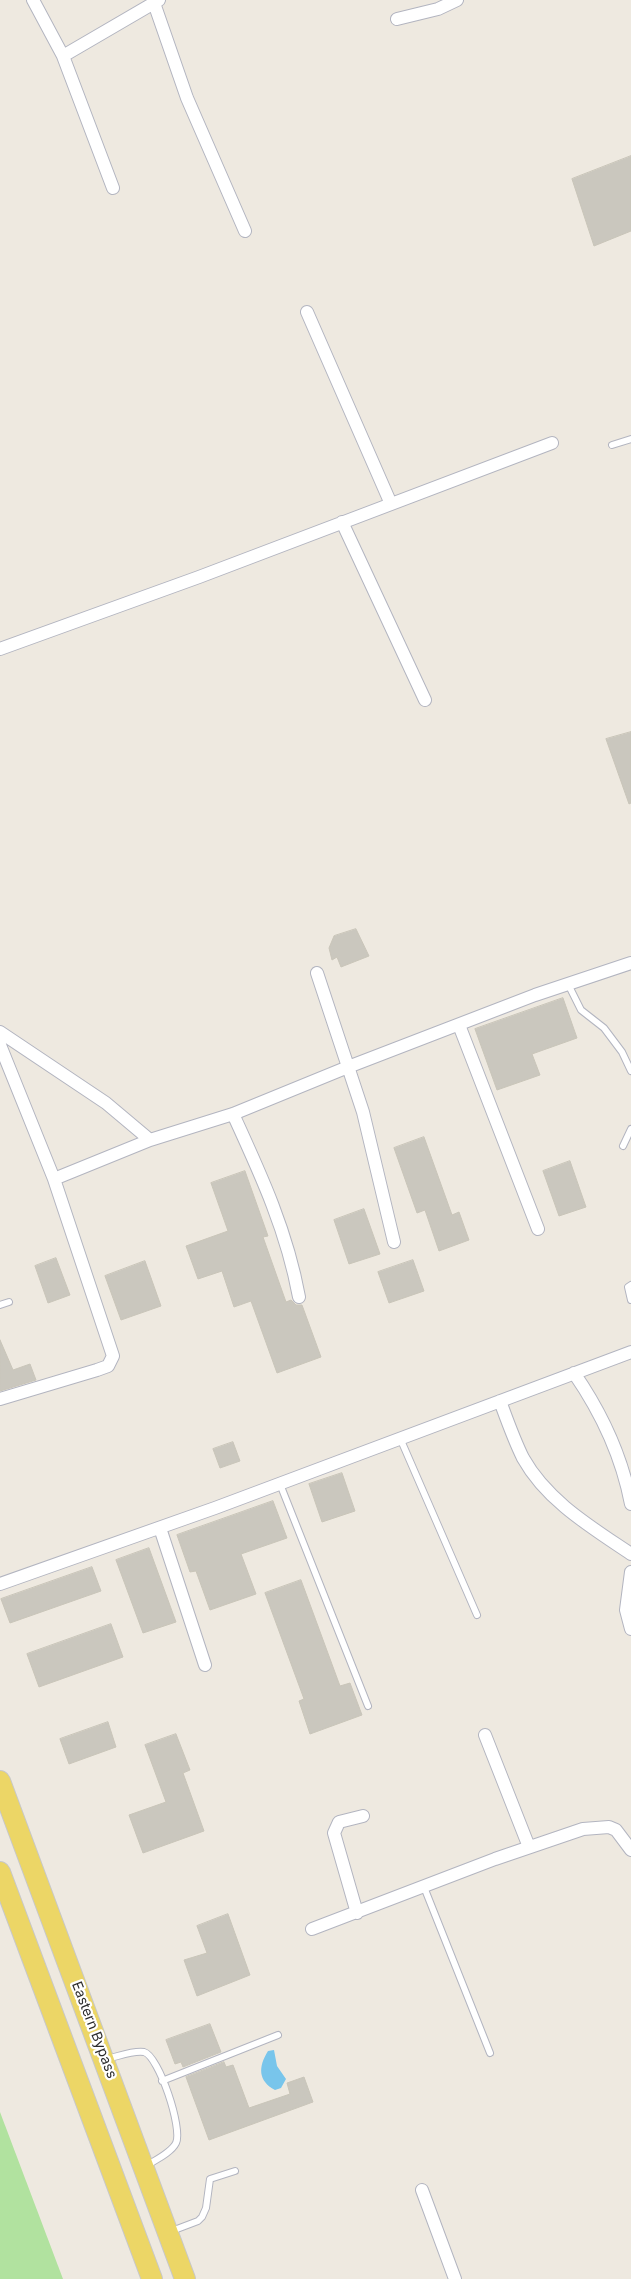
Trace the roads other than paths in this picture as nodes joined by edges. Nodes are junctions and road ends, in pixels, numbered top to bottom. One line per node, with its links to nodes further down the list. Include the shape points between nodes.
1 (33, 0): 5 (street)
2 (457, 0): 4 (street, via 438,9)
3 (156, 2): 5 (street); 7 (street, via 187,98)
4 (397, 19)
5 (62, 56): 6 (street)
6 (113, 188)
7 (245, 230)
8 (307, 312): 12 (street)
9 (631, 439): 11 (lane)
10 (552, 443): 12 (street)
11 (612, 446)
12 (391, 504): 13 (street)
13 (342, 522): 14 (street, via 199,578); 15 (street)
14 (0, 649)
15 (425, 700)
16 (631, 963): 18 (street)
17 (317, 973): 22 (street)
18 (568, 984): 19 (street); 23 (lane, via 581,1010 604,1028)
19 (459, 1025): 22 (street); 29 (street)
20 (0, 1032): 26 (street, via 98,1098)
21 (0, 1045): 28 (street)
22 (348, 1067): 24 (street); 30 (street, via 363,1112)
23 (631, 1071)
24 (233, 1114): 26 (street); 32 (street, via 280,1220 292,1258)
25 (631, 1129): 27 (lane)
26 (150, 1140): 28 (street)
27 (623, 1146)
28 (54, 1179): 38 (street, via 113,1356 108,1366)
29 (538, 1229)
30 (394, 1242)
31 (631, 1285): 33 (lane, via 628,1287)
32 (299, 1297)
33 (631, 1300)
34 (9, 1302): 35 (lane)
35 (0, 1305)
36 (631, 1352): 37 (street)
37 (574, 1373): 39 (street); 42 (street, via 595,1404 626,1478)
38 (0, 1399)
39 (500, 1401): 40 (street); 44 (street, via 522,1457 543,1485 576,1517)
40 (400, 1438): 41 (street); 47 (lane)
41 (280, 1484): 43 (street); 50 (lane)
42 (631, 1504)
43 (160, 1528): 46 (street); 49 (street)
44 (631, 1554)
45 (631, 1572): 48 (street, via 626,1610)
46 (0, 1584)
47 (477, 1615)
48 (631, 1629)
49 (205, 1665)
50 (368, 1706)
51 (485, 1735): 54 (street)
52 (0, 1781): 62 (main road, Eastern Bypass)
53 (363, 1816): 58 (street, via 339,1822 334,1832)
54 (529, 1847): 55 (street, via 583,1829 609,1827 616,1830); 57 (street)
55 (631, 1850)
56 (0, 1872): 68 (main road)
57 (424, 1887): 58 (street); 61 (lane)
58 (357, 1913): 59 (street)
59 (312, 1930)
60 (278, 2035): 63 (lane)
61 (490, 2054)
62 (105, 2060): 63 (lane, via 146,2053 154,2060); 64 (main road, Eastern Bypass)
63 (162, 2081): 64 (lane, via 179,2134 171,2149)
64 (144, 2167): 67 (main road, Eastern Bypass)
65 (235, 2171): 67 (lane, via 210,2179 206,2208 198,2222)
66 (422, 2190): 70 (street)
67 (168, 2232): 69 (main road, Eastern Bypass)
68 (152, 2279)
69 (186, 2279)
70 (455, 2279)

